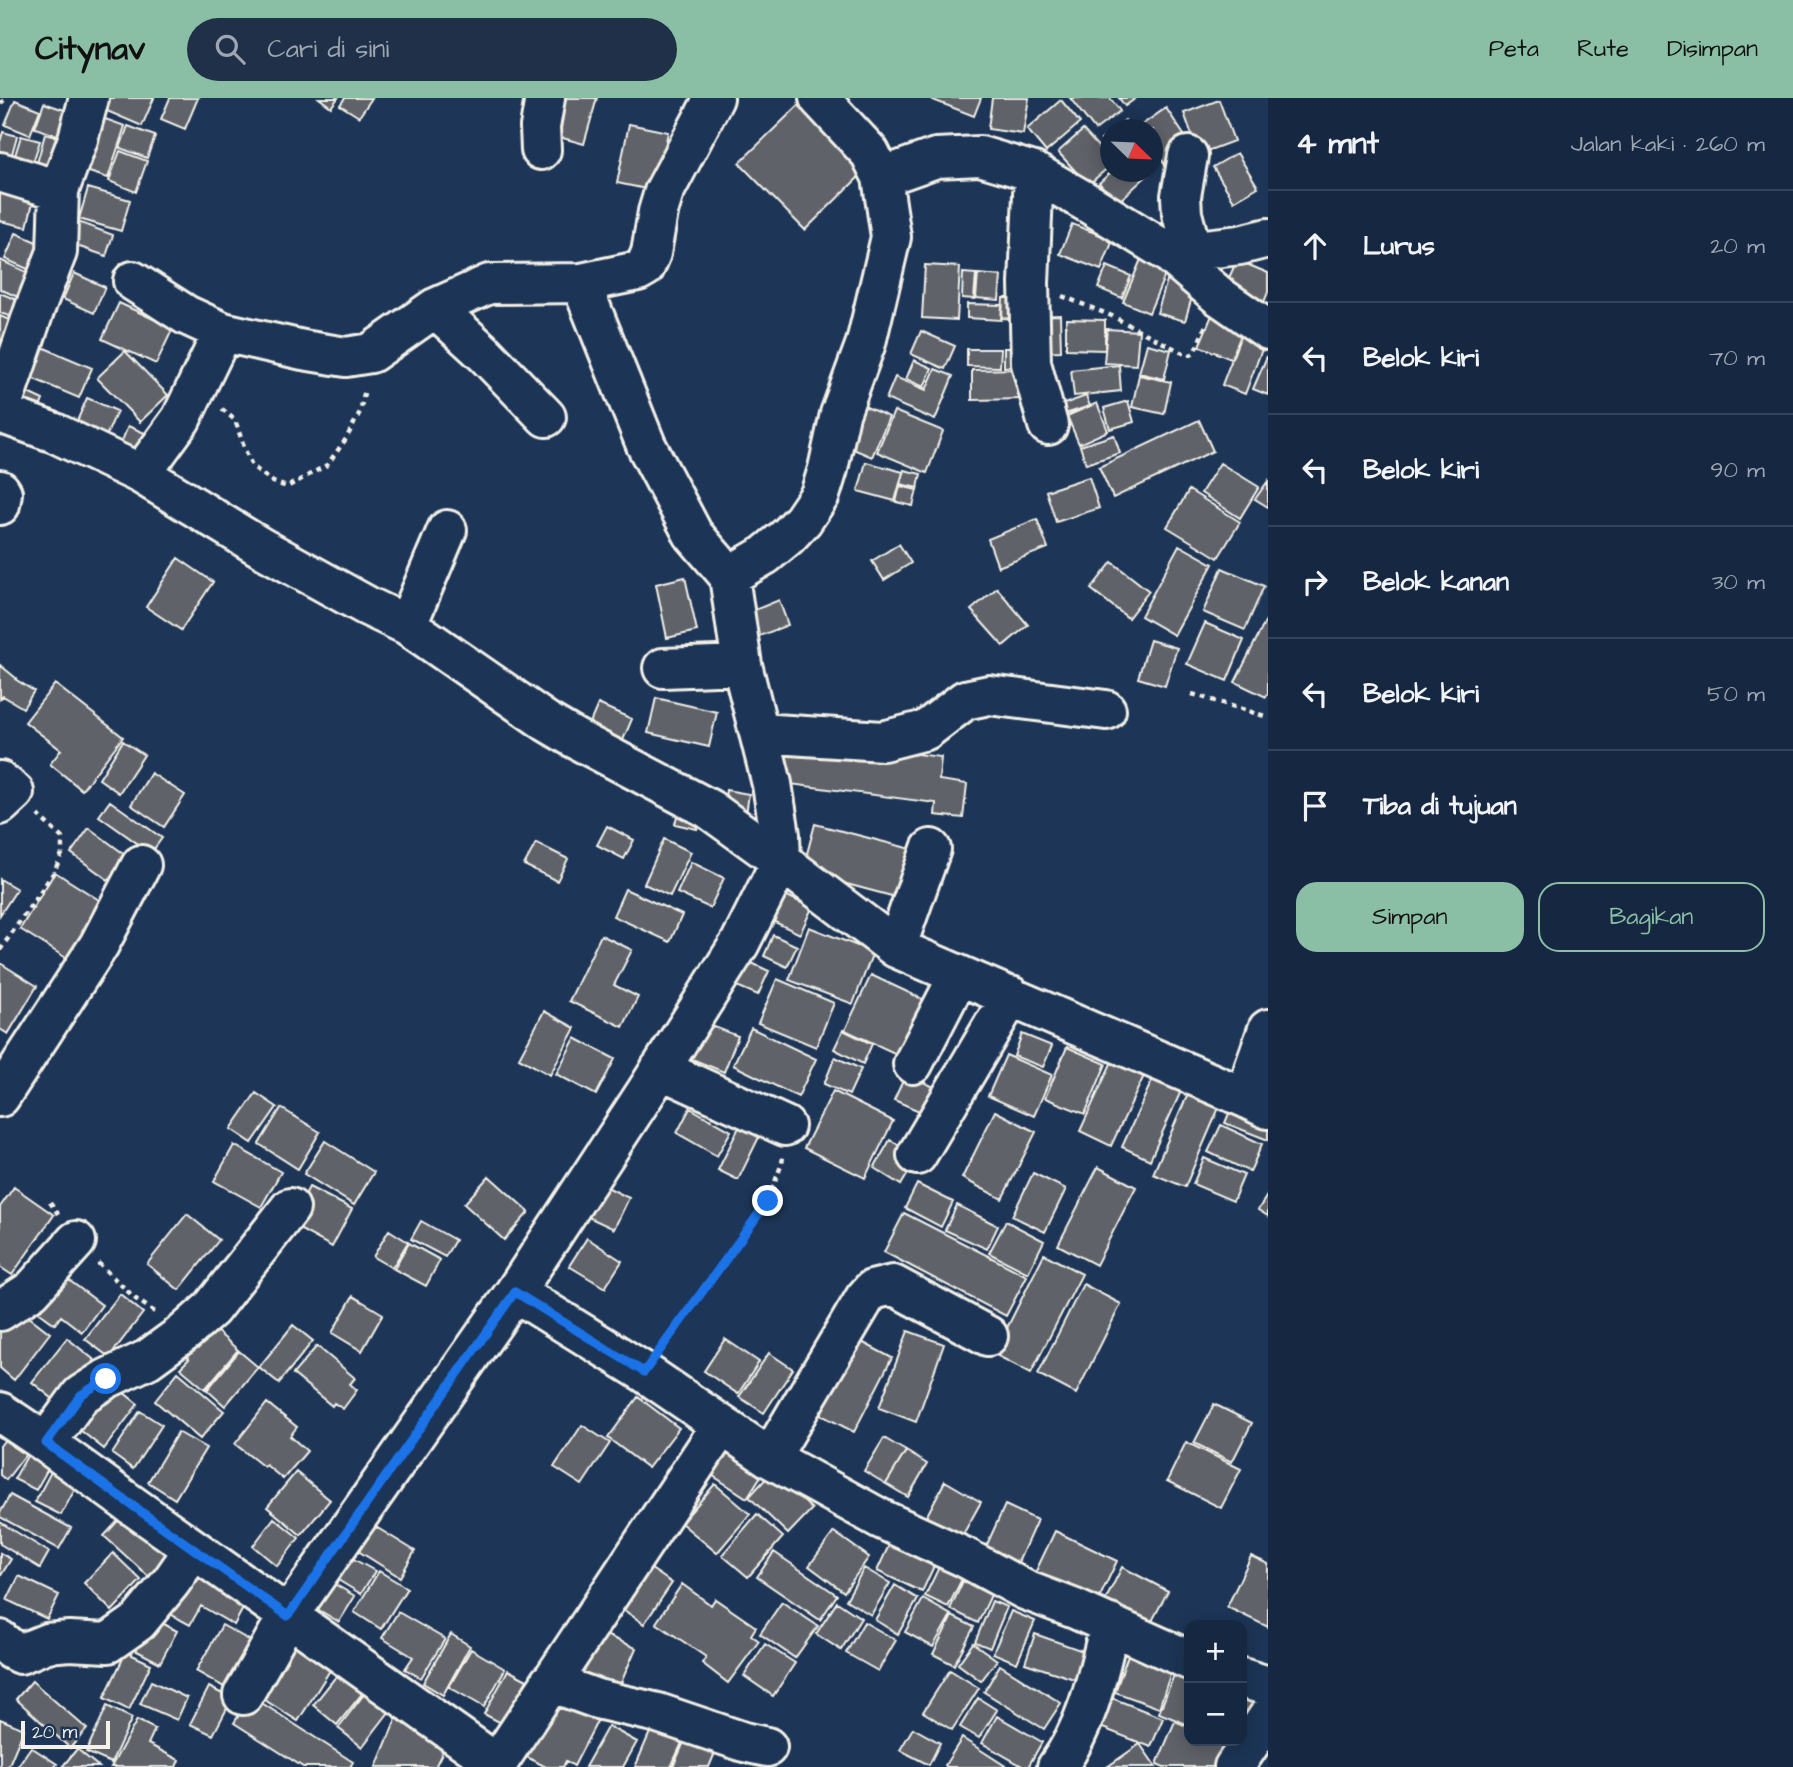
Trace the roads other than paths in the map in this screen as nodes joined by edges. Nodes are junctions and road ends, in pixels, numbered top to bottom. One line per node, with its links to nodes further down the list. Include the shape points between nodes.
1 (89, 98): 10 (street)
2 (545, 98): 5 (street)
3 (819, 98): 9 (street, via 870,153)
4 (708, 100): 14 (street, via 664,192 645,267)
5 (541, 150)
6 (1188, 156): 12 (street, via 1181,196)
7 (0, 172): 10 (street)
8 (1034, 172): 9 (street, via 980,156 936,158); 12 (street); 21 (street, via 1031,363)
9 (882, 177): 26 (street, via 891,237 866,343 840,414 820,495 788,536)
10 (59, 190): 18 (street, via 57,252)
11 (1268, 238): 12 (street)
12 (1180, 252): 16 (street, via 1219,296)
13 (133, 281): 17 (street)
14 (580, 283): 15 (street, via 489,284); 26 (street, via 646,445 693,534)
15 (435, 308): 17 (street, via 371,353 346,357); 20 (street)
16 (1268, 330)
17 (223, 332): 22 (street, via 181,419)
18 (0, 406)
19 (0, 413): 22 (street)
20 (546, 417)
21 (1048, 425)
22 (141, 474): 27 (street, via 262,548)
23 (0, 490): 24 (street)
24 (0, 505)
25 (447, 530): 27 (street)
26 (729, 576): 28 (street)
27 (407, 625): 33 (street, via 547,722 709,810)
28 (742, 665): 29 (street); 31 (street)
29 (663, 668)
30 (1106, 710): 31 (street, via 989,695 965,700 926,730 883,741)
31 (759, 733): 33 (street, via 772,784)
32 (931, 849): 35 (street)
33 (781, 861): 35 (street); 40 (street, via 740,943)
34 (141, 865): 41 (street, via 99,945)
35 (896, 948): 36 (street)
36 (958, 975): 37 (street); 39 (street)
37 (1011, 996): 42 (street); 44 (street)
38 (1268, 1029): 42 (street, via 1254,1069)
39 (913, 1064)
40 (660, 1069): 43 (street); 47 (street)
41 (0, 1097)
42 (1257, 1104)
43 (785, 1126)
44 (917, 1154)
45 (290, 1208): 52 (street, via 211,1309 148,1359 81,1395)
46 (76, 1241): 48 (street, via 32,1290)
47 (515, 1292): 51 (street); 55 (street)
48 (0, 1311)
49 (988, 1336): 53 (street, via 893,1285 872,1290)
50 (0, 1412): 52 (street)
51 (721, 1426): 53 (street); 60 (street)
52 (46, 1443): 54 (street)
53 (771, 1458): 56 (street, via 880,1519 1026,1590)
54 (194, 1549): 55 (street); 57 (street, via 138,1622 108,1643 47,1643 20,1654)
55 (288, 1616): 62 (street); 65 (street)
56 (1110, 1624): 58 (street); 66 (street, via 1093,1693)
57 (0, 1640)
58 (1184, 1658)
59 (1247, 1680): 61 (street)
60 (550, 1682): 64 (street); 65 (street)
61 (1268, 1686)
62 (243, 1695)
63 (1268, 1717): 67 (street)
64 (767, 1747)
65 (496, 1765)
66 (1057, 1767)
67 (1234, 1767)

